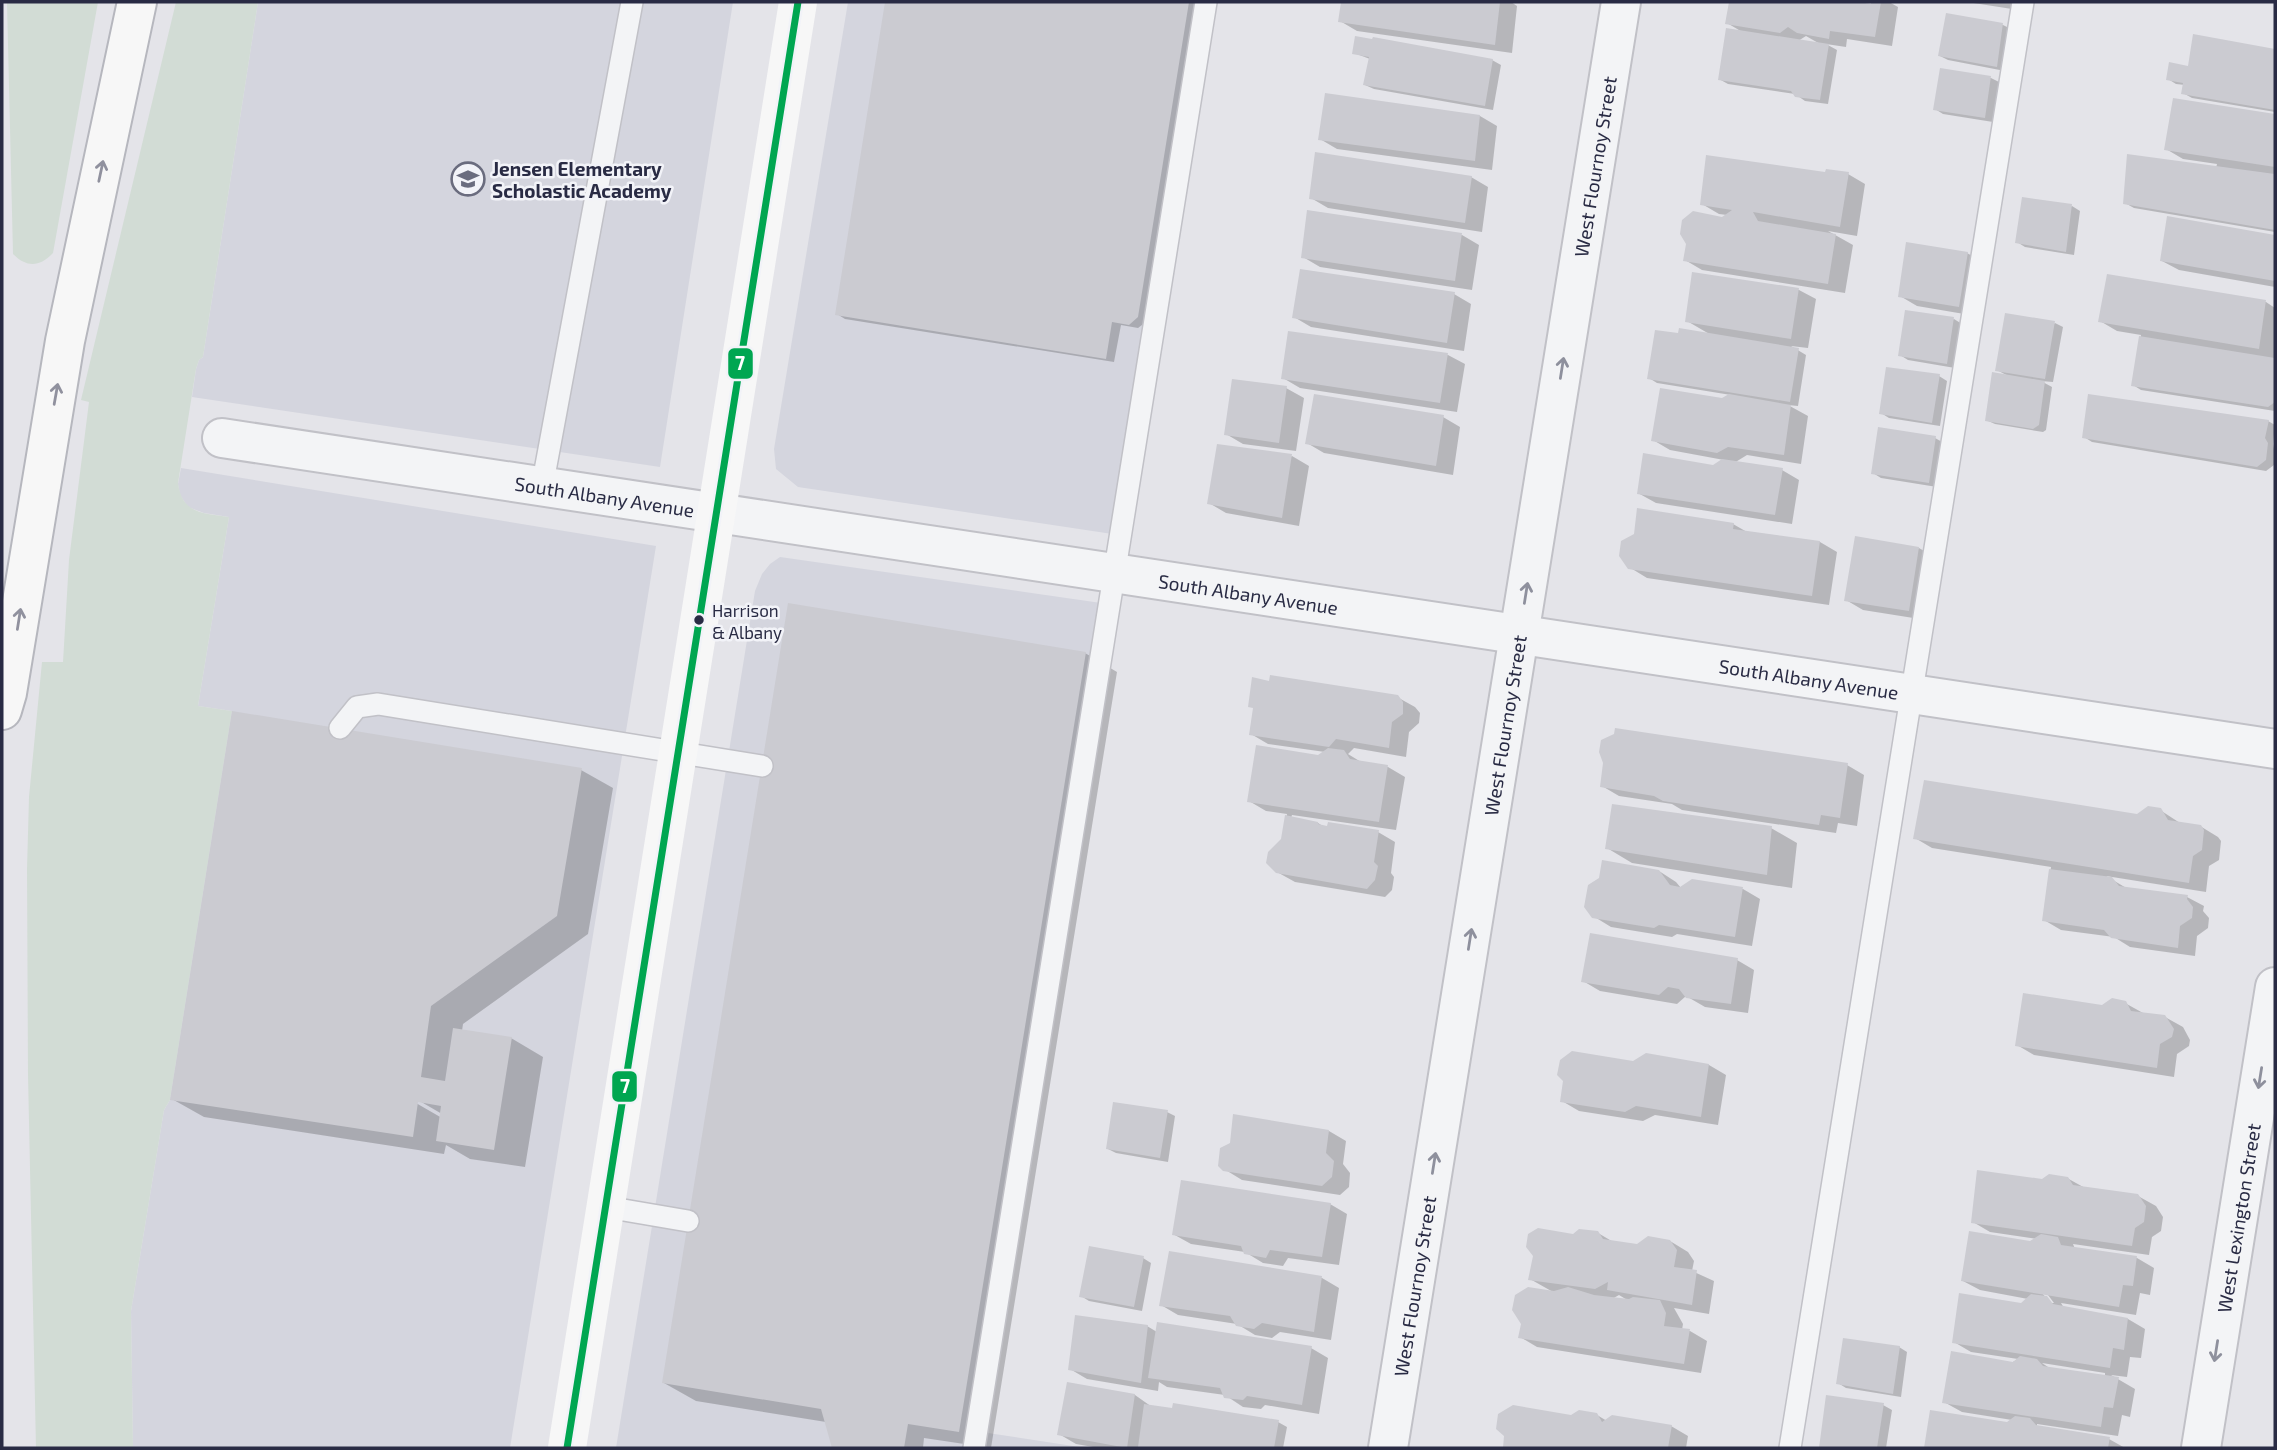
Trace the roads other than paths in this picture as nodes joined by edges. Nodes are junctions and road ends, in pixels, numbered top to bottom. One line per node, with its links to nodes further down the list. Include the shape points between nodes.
1 (137, 2): 13 (main road, one-way to 1, via 65,341)
2 (632, 2): 8 (lane)
3 (799, 2): 9 (main road)
4 (1206, 2): 10 (lane)
5 (1621, 2): 11 (street, West Flournoy Street, one-way to 5)
6 (2023, 2): 12 (lane)
7 (222, 438): 8 (street, South Albany Avenue)
8 (542, 487): 9 (street, South Albany Avenue)
9 (716, 514): 10 (street, South Albany Avenue); 16 (main road)
10 (1113, 573): 11 (street, South Albany Avenue); 22 (lane)
11 (1519, 635): 12 (street, South Albany Avenue); 23 (street, West Flournoy Street, one-way to 11)
12 (1912, 694): 15 (street, South Albany Avenue); 24 (lane)
13 (2, 710)
14 (340, 728): 16 (lane, via 357,707 378,704)
15 (2275, 749)
16 (678, 754): 17 (lane); 19 (main road)
17 (762, 766)
18 (2275, 987): 25 (street, West Lexington Street, one-way to 25)
19 (606, 1207): 20 (lane); 21 (main road)
20 (688, 1221)
21 (567, 1448)
22 (974, 1448)
23 (1388, 1448)
24 (1790, 1448)
25 (2201, 1448)

